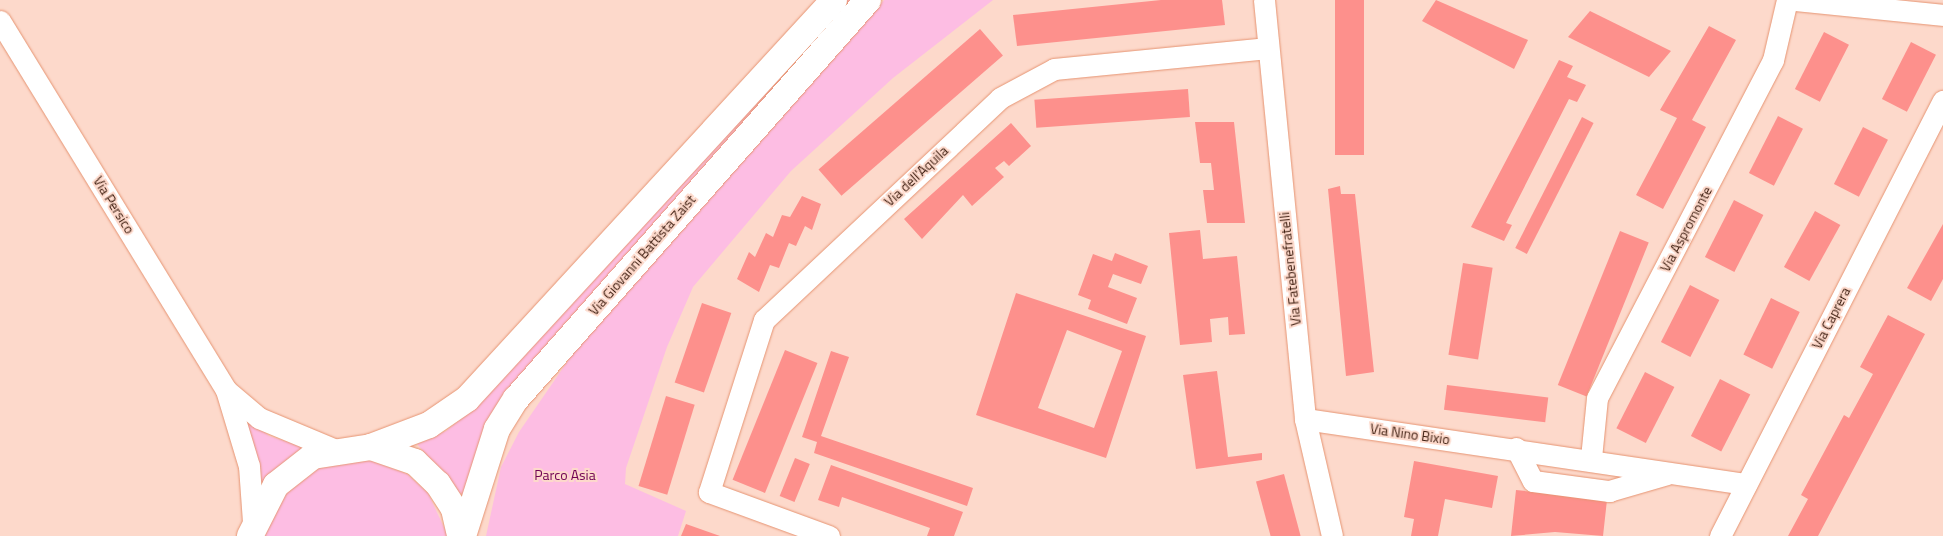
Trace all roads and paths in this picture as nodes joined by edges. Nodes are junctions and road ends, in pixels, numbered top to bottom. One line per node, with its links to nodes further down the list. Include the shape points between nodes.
1 (834, 0): 12 (main road, Via Giovanni Battista Zaist, via 467,399 429,425)
2 (868, 0): 19 (main road, Via Giovanni Battista Zaist, via 516,399 498,429)
3 (1264, 0): 8 (street, Via Fatebenefratelli)
4 (1787, 0): 15 (street, Via Aspromonte, via 1773,60 1597,398)
5 (1796, 0): 6 (street)
6 (1943, 15)
7 (0, 21): 10 (street, Via Persico)
8 (1268, 48): 11 (street, Via Fatebenefratelli); 20 (street, Via dell'Aquila, via 1054,69 1000,98 764,320 709,492)
9 (1943, 101): 17 (street, Via Caprera)
10 (226, 390): 14 (street, Via Persico, via 259,418); 18 (street, Via Persico, via 248,466)
11 (1306, 420): 13 (street, Via Nino Bixio); 21 (street, Via Fatebenefratelli)
12 (371, 447): 14 (main road, Via Giovanni Battista Zaist); 19 (main road, Via Giovanni Battista Zaist, via 414,462 438,484 454,509)
13 (1516, 448): 15 (street, Via Nino Bixio); 16 (street, Via Nino Bixio, via 1534,481 1608,491)
14 (336, 450): 18 (main road, Via Giovanni Battista Zaist, via 313,456 276,485)
15 (1591, 458): 16 (street, Via Nino Bixio)
16 (1671, 473): 17 (street, Via Nino Bixio)
17 (1746, 484): 22 (street, Via Caprera)
18 (251, 529)
19 (462, 536)
20 (829, 536)
21 (1332, 536)
22 (1720, 536)

